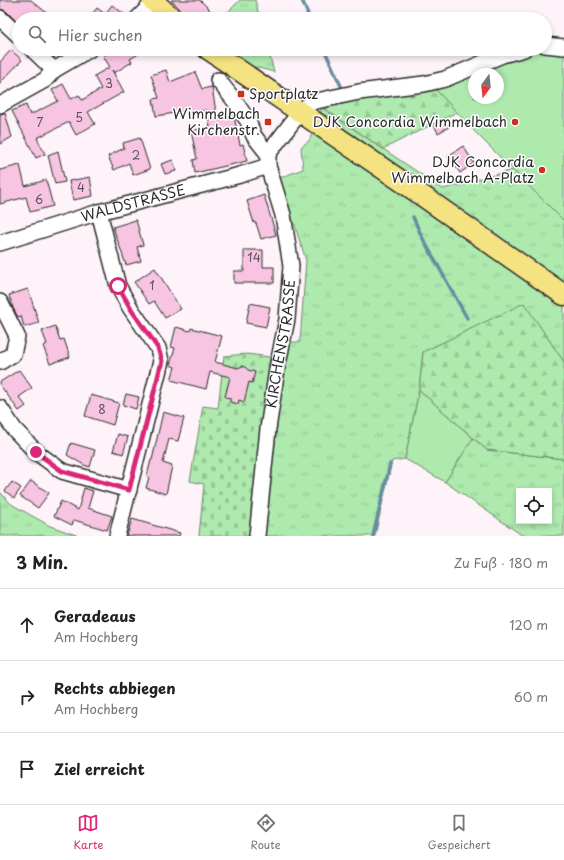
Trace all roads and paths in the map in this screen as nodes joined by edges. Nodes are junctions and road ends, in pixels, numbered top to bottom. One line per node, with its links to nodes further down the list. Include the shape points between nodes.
1 (153, 1): 2 (street); 3 (main road)
2 (143, 12)
3 (165, 12)
4 (0, 18): 5 (street)
5 (12, 29)
6 (552, 46): 7 (street)
7 (564, 47)
8 (39, 56): 12 (street)
9 (78, 56): 12 (street)
10 (218, 56): 15 (main road)
11 (500, 56): 15 (street, via 445,79 323,99 312,102)
12 (54, 70): 14 (street, via 45,80)
13 (218, 80): 16 (street, KIRCHENSTRASSE, via 248,121)
14 (0, 105)
15 (300, 112): 16 (street); 19 (main road)
16 (268, 160): 17 (street, WALDSTRASSE, via 240,175); 25 (street, KIRCHENSTRASSE, via 283,215 291,266 287,319 268,429)
17 (99, 212): 18 (street, WALDSTRASSE); 23 (street, via 118,286 158,348 162,361)
18 (0, 243)
19 (564, 295)
20 (0, 302): 21 (street, via 17,336 13,354)
21 (0, 362)
22 (0, 408): 23 (street, via 14,429 36,452 62,471)
23 (129, 490): 24 (street)
24 (117, 536)
25 (257, 536)

